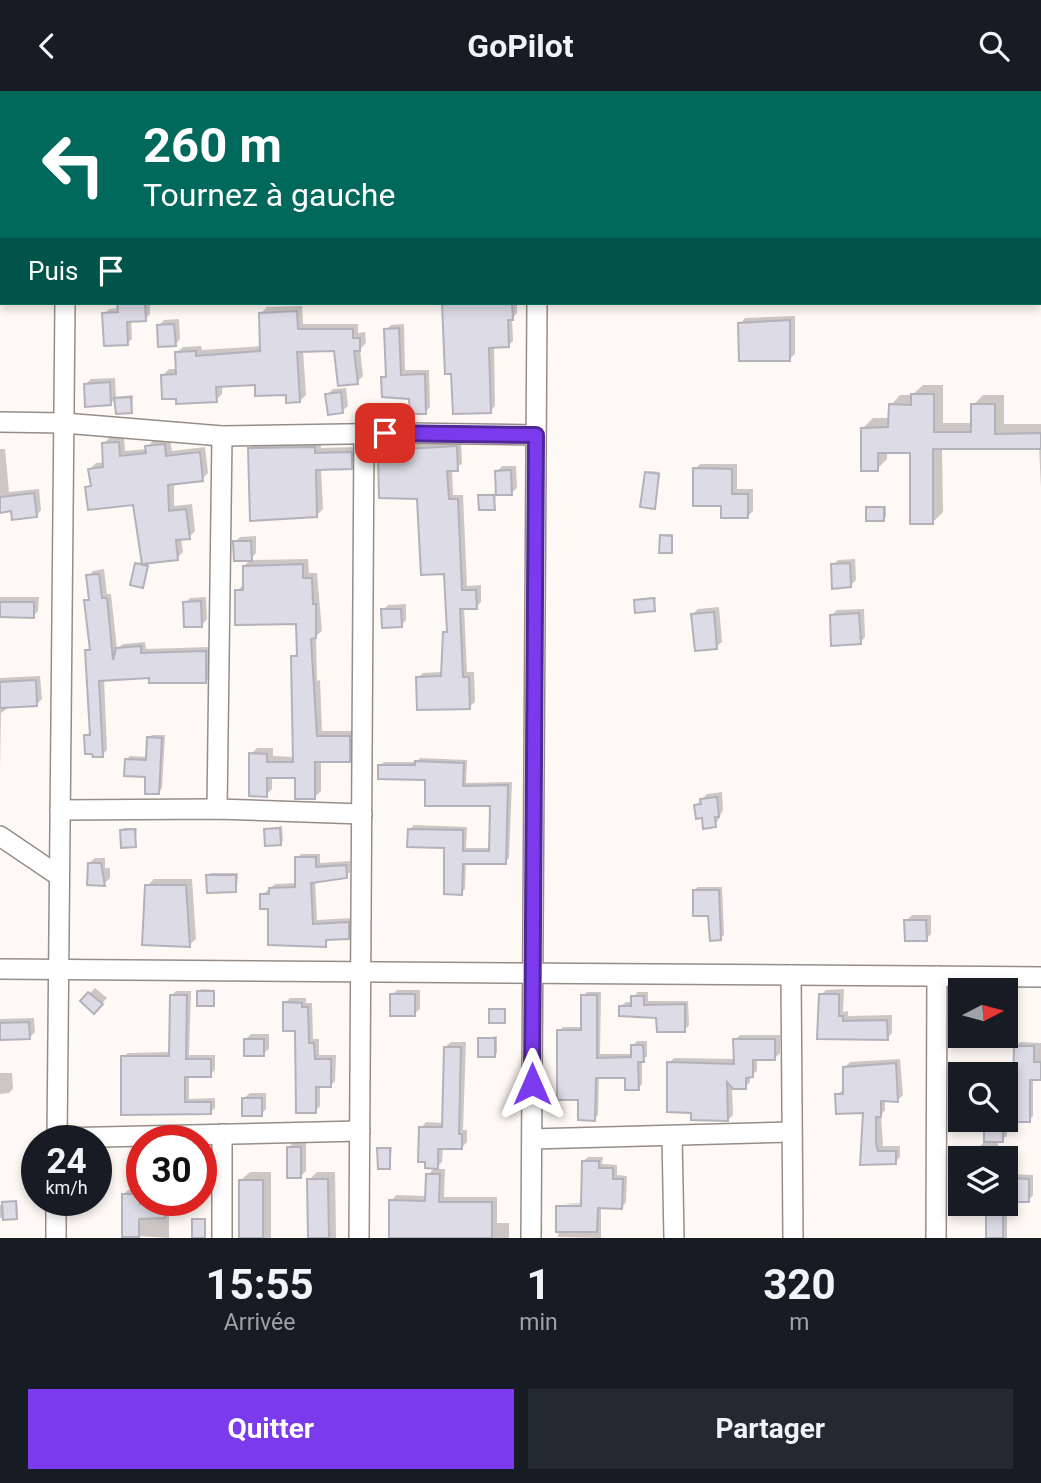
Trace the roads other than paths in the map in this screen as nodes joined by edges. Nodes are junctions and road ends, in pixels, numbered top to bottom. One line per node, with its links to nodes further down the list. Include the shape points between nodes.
1 (65, 305): 4 (street)
2 (537, 305): 6 (street)
3 (0, 422): 4 (street)
4 (64, 423): 7 (street); 9 (street)
5 (364, 433): 6 (street); 7 (street); 10 (street)
6 (536, 435): 16 (street)
7 (222, 436): 8 (street)
8 (217, 809): 9 (street); 10 (street)
9 (60, 810): 12 (street)
10 (362, 814): 15 (street)
11 (0, 836): 12 (street)
12 (59, 876): 14 (street)
13 (0, 969): 14 (street)
14 (58, 969): 15 (street); 20 (street)
15 (361, 972): 16 (street); 21 (street)
16 (533, 973): 17 (street); 26 (street)
17 (791, 975): 18 (street); 22 (street)
18 (937, 976): 19 (street); 34 (street)
19 (1041, 977)
20 (57, 1125)
21 (360, 1132): 23 (street); 30 (street)
22 (791, 1132): 24 (street); 33 (street)
23 (222, 1134): 25 (street); 29 (street)
24 (672, 1136): 26 (street); 32 (street)
25 (112, 1138)
26 (532, 1139): 31 (street)
27 (56, 1216): 28 (street)
28 (56, 1238)
29 (222, 1238)
30 (359, 1238)
31 (531, 1238)
32 (674, 1238)
33 (793, 1238)
34 (936, 1238)

